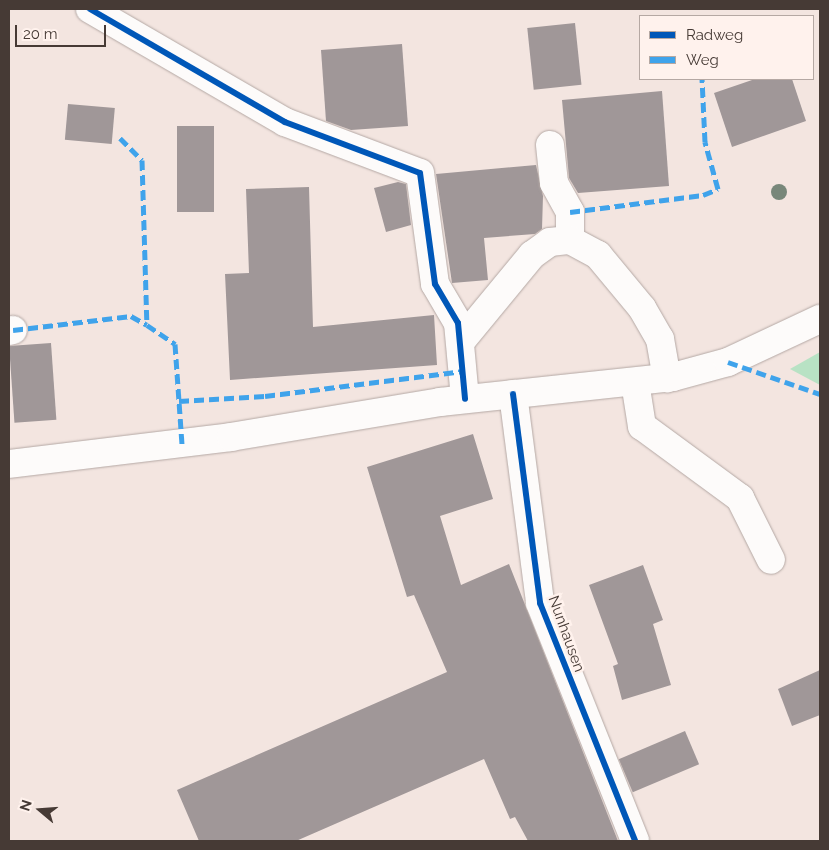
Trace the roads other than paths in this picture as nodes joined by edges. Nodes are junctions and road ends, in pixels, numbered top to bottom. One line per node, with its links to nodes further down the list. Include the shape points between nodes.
1 (90, 9): 5 (street, via 285,122 420,173 435,284 458,323)
2 (550, 145): 3 (street, via 554,183 570,212)
3 (570, 240): 5 (street, via 550,242 532,254); 6 (street, via 598,255 642,308 660,340)
4 (820, 319): 6 (street, via 728,362)
5 (461, 341): 9 (street)
6 (667, 378): 7 (street)
7 (635, 382): 8 (street); 11 (street, via 642,426 740,498)
8 (514, 394): 9 (street); 12 (street, Nunhausen, via 540,603)
9 (465, 399): 10 (street, via 109,454)
10 (9, 464)
11 (771, 560)
12 (635, 841)

